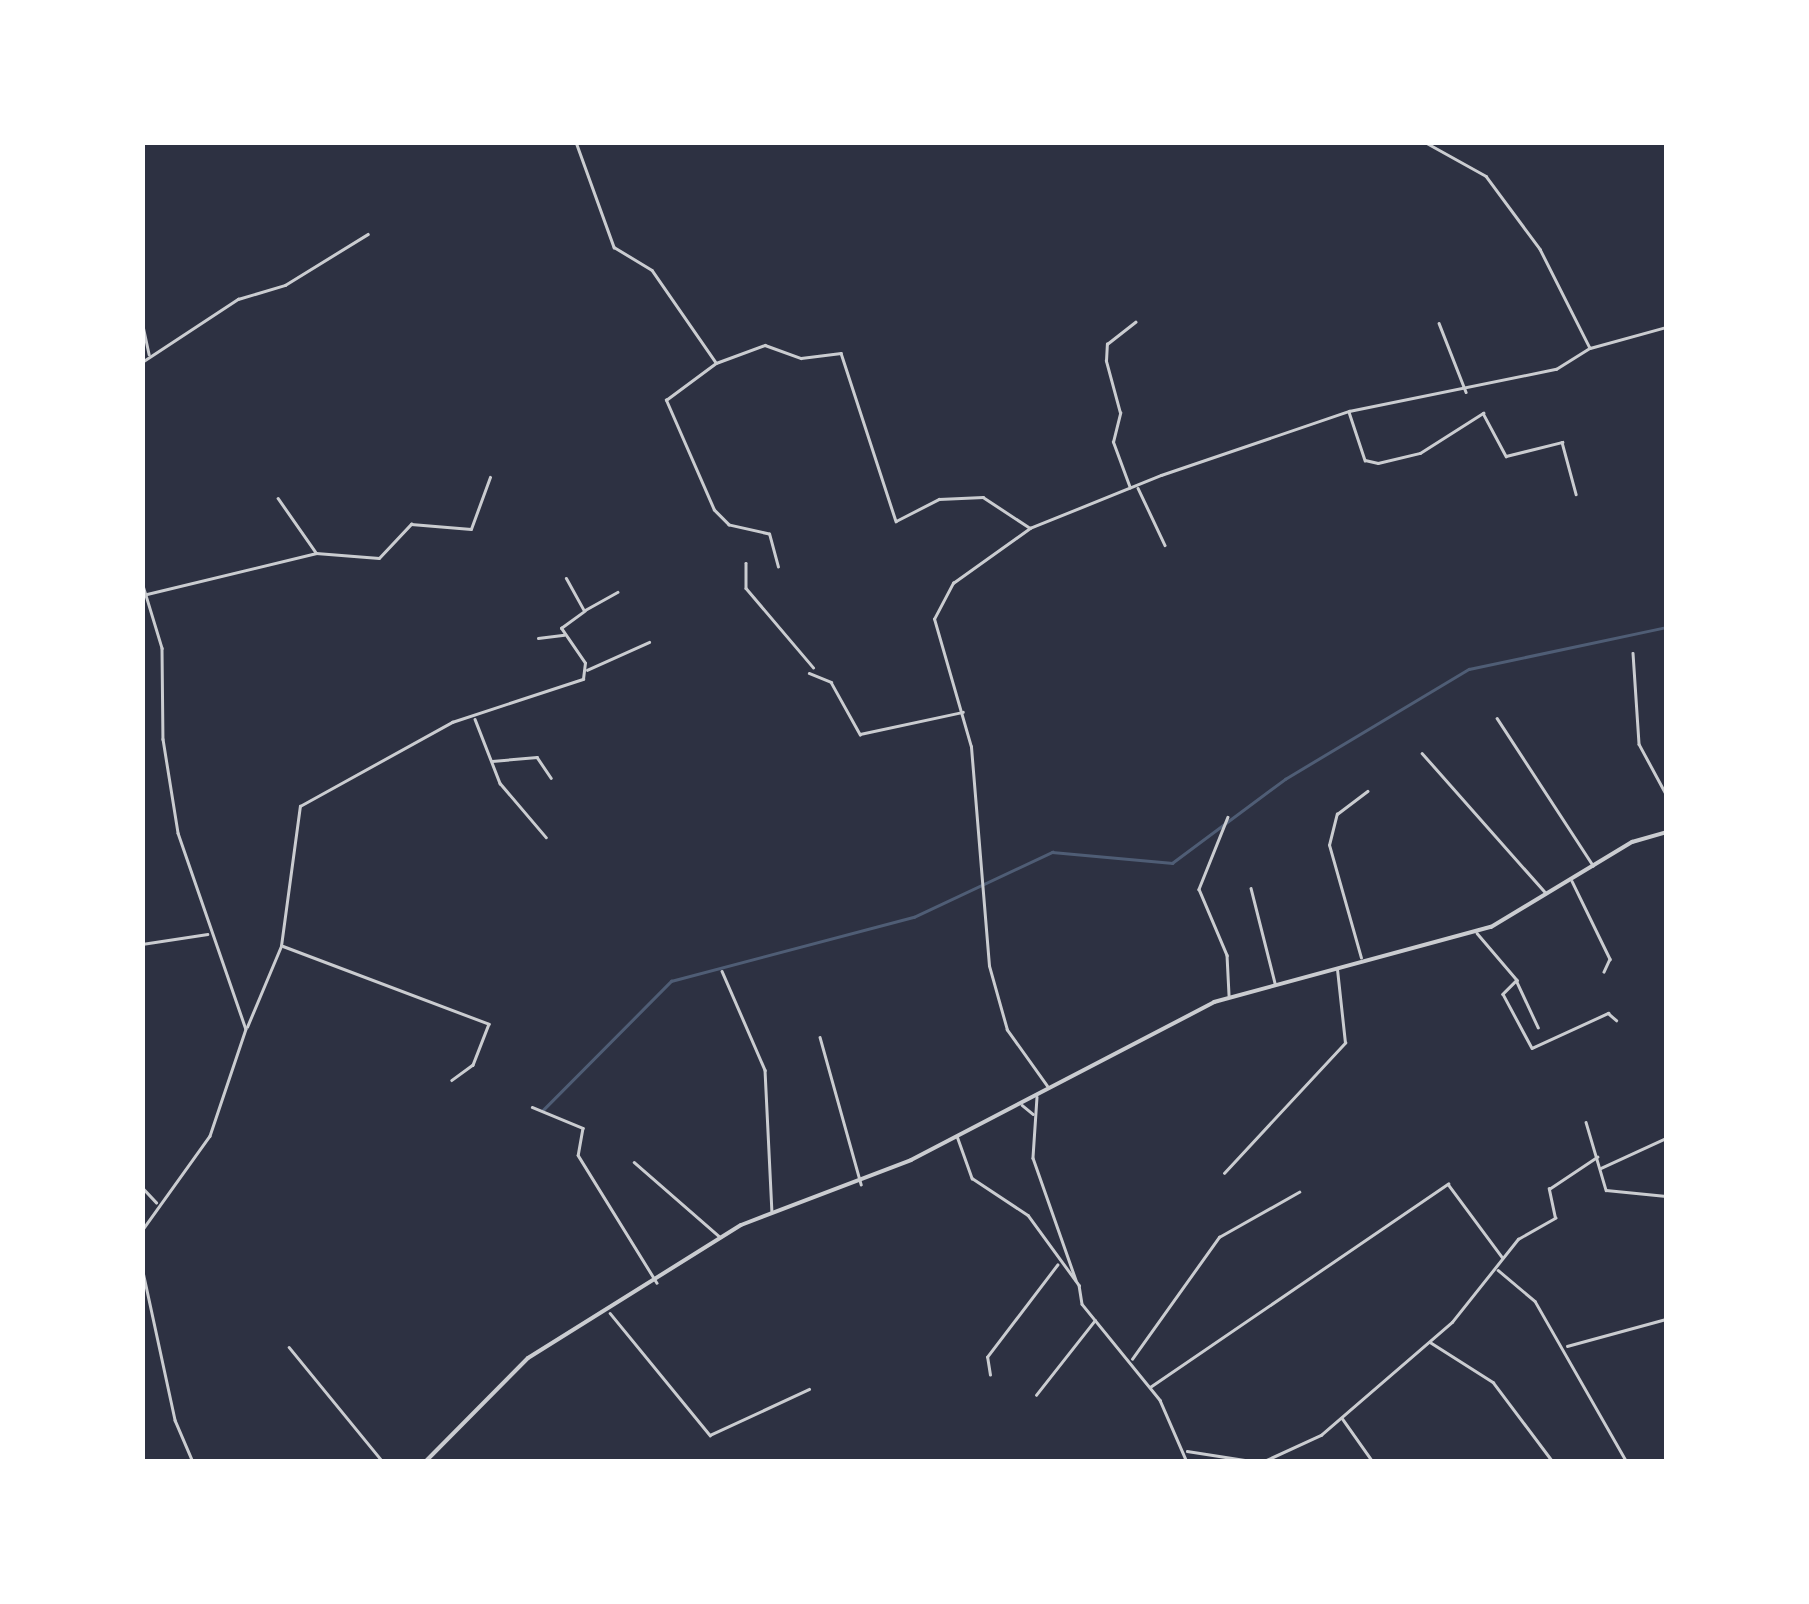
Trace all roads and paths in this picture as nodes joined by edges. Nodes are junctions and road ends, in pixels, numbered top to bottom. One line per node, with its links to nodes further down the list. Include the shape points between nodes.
1 (576, 142): 11 (street, via 614,247 652,270)
2 (1425, 142): 8 (street, via 1486,176 1540,249)
3 (368, 234): 9 (street, via 285,285 238,298)
4 (142, 322): 9 (street)
5 (1135, 322): 16 (street, via 1107,344 1106,360 1120,413 1113,442)
6 (1439, 324): 12 (street)
7 (1666, 327): 8 (street)
8 (1590, 348): 12 (street, via 1556,369)
9 (150, 356): 10 (street)
10 (142, 362)
11 (716, 362): 19 (street, via 765,345 800,358 841,353 896,521 939,500 982,497); 23 (street, via 666,400 668,409 690,438 714,510 729,525 769,534)
12 (1466, 392): 13 (street)
13 (1349, 411): 15 (street); 17 (street, via 1366,460 1378,463 1420,453 1483,413 1506,456 1562,442)
14 (490, 477): 21 (street, via 471,529 412,524 379,558)
15 (1137, 486): 16 (street); 20 (street)
16 (1131, 489): 19 (street)
17 (1576, 494)
18 (278, 498): 21 (street)
19 (1030, 528): 36 (street, via 952,583 934,618)
20 (1165, 545)
21 (316, 552): 27 (street)
22 (746, 562): 33 (street, via 746,588)
23 (778, 567)
24 (566, 579): 28 (street)
25 (142, 582): 27 (street)
26 (616, 592): 28 (street)
27 (146, 595): 52 (street, via 162,648 162,739 178,834)
28 (584, 611): 29 (street, via 562,623)
29 (566, 635): 30 (street); 34 (street)
30 (538, 638)
31 (649, 642): 34 (street)
32 (1633, 653): 43 (street, via 1639,744)
33 (814, 668): 35 (street); 36 (street, via 860,734)
34 (586, 670): 37 (street, via 574,684)
35 (809, 673)
36 (964, 712): 67 (street, via 989,966 1008,1030)
37 (474, 717): 40 (street); 54 (street, via 415,740 380,767 348,772 300,806)
38 (1498, 718): 47 (street)
39 (1422, 754): 50 (street)
40 (489, 757): 41 (street, via 498,764 537,758); 46 (street)
41 (551, 778)
42 (1367, 792): 55 (street, via 1337,814 1329,845)
43 (1666, 794)
44 (1228, 817): 61 (street, via 1198,889 1227,955)
45 (1666, 832): 47 (street)
46 (546, 836)
47 (1593, 866): 48 (street)
48 (1572, 881): 50 (street); 58 (street, via 1610,959)
49 (1250, 888): 60 (street)
50 (1548, 894): 51 (street)
51 (1476, 932): 55 (street); 59 (street)
52 (209, 934): 53 (street); 64 (street)
53 (142, 944)
54 (281, 946): 64 (street); 66 (street, via 489,1024 473,1065)
55 (1361, 958): 56 (street)
56 (1337, 968): 60 (street); 78 (street, via 1345,1043)
57 (722, 971): 84 (street, via 766,1070)
58 (1604, 972)
59 (1517, 980): 62 (street, via 1503,994 1532,1048 1608,1012); 63 (street)
60 (1276, 984): 61 (street)
61 (1229, 996): 67 (street)
62 (1616, 1020)
63 (1538, 1027)
64 (246, 1028): 83 (street, via 215,1126)
65 (820, 1038): 79 (street)
66 (452, 1080)
67 (1047, 1086): 68 (street)
68 (1037, 1096): 69 (street); 71 (street)
69 (1022, 1104): 71 (street); 73 (street)
70 (532, 1107): 94 (street, via 583,1128 578,1155)
71 (1034, 1115): 93 (street, via 1033,1158)
72 (1586, 1122): 75 (street)
73 (958, 1134): 79 (street); 90 (street, via 972,1178 1028,1214)
74 (1666, 1138): 77 (street)
75 (1597, 1157): 77 (street); 89 (street, via 1550,1189 1554,1218)
76 (634, 1162): 88 (street)
77 (1600, 1168): 82 (street, via 1614,1195)
78 (1224, 1173)
79 (861, 1184): 84 (street)
80 (142, 1187): 83 (street)
81 (1299, 1192): 101 (street, via 1220,1238)
82 (1666, 1196)
83 (157, 1204): 85 (street)
84 (772, 1211): 88 (street)
85 (150, 1213): 86 (street); 87 (street)
86 (142, 1216)
87 (142, 1232)
88 (721, 1238): 94 (street)
89 (1504, 1260): 92 (street); 103 (street, via 1448,1184)
90 (1058, 1264): 93 (street); 102 (street, via 987,1358)
91 (142, 1268): 108 (street, via 167,1392)
92 (1497, 1270): 98 (street); 100 (street, via 1534,1301)
93 (1076, 1282): 96 (street)
94 (657, 1283): 95 (street)
95 (610, 1312): 104 (street, via 710,1435); 110 (street, via 528,1358)
96 (1096, 1319): 101 (street); 105 (street)
97 (1666, 1319): 100 (street)
98 (1429, 1341): 106 (street); 114 (street, via 1494,1382)
99 (288, 1346): 109 (street)
100 (1565, 1347): 115 (street)
101 (1131, 1360): 103 (street)
102 (990, 1375)
103 (1150, 1386): 107 (street)
104 (809, 1389)
105 (1036, 1395)
106 (1341, 1418): 112 (street, via 1296,1453); 113 (street)
107 (1186, 1452): 111 (street); 112 (street, via 1207,1447)
108 (193, 1462)
109 (383, 1462)
110 (426, 1462)
111 (1186, 1462)
112 (1260, 1462)
113 (1373, 1462)
114 (1553, 1462)
115 (1627, 1462)

